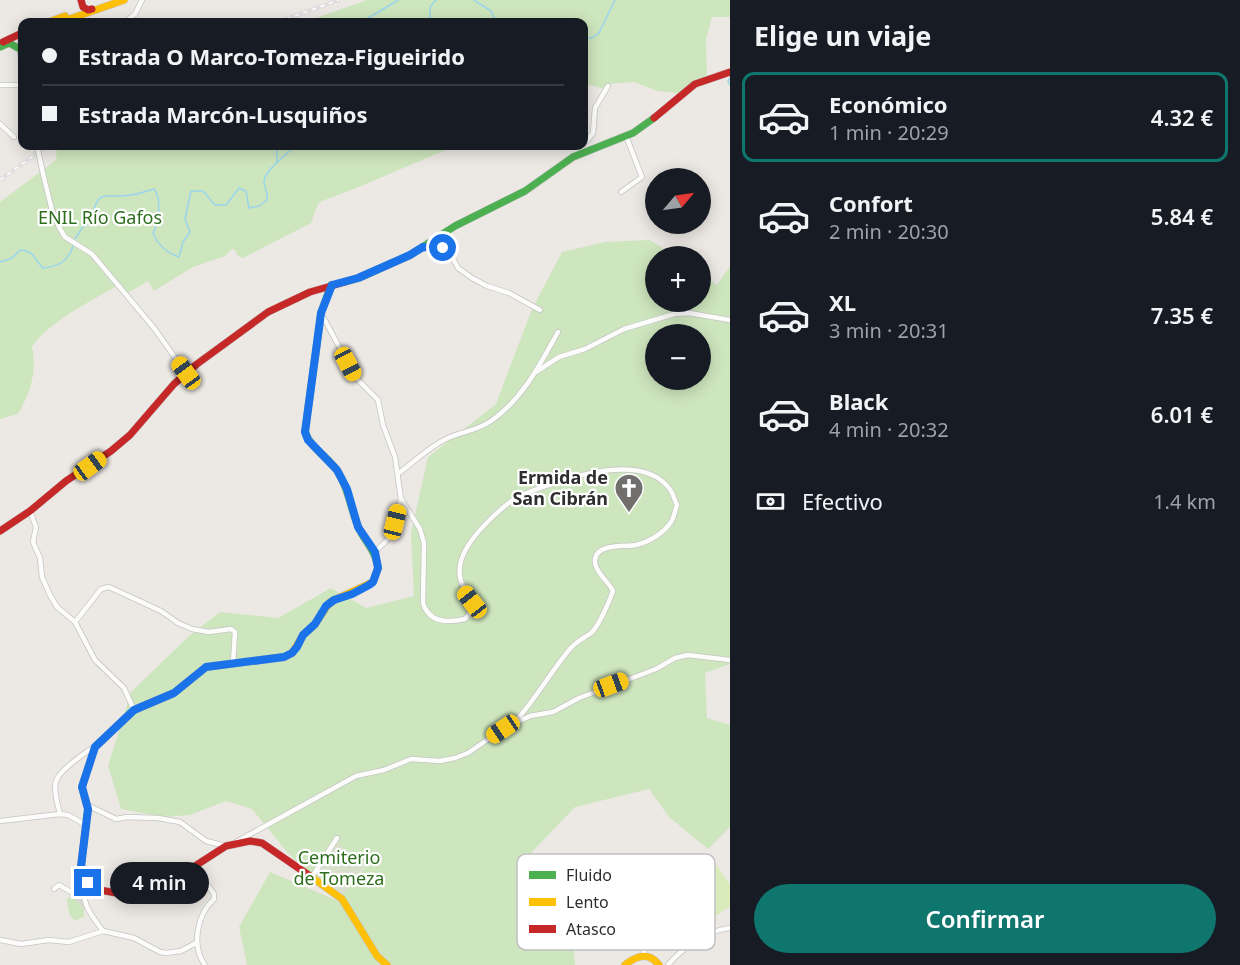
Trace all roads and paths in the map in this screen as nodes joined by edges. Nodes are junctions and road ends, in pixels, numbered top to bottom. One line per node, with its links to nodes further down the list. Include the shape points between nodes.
1 (109, 0): 4 (main road)
2 (123, 0): 4 (main road, via 88,10); 7 (main road)
3 (142, 0): 8 (street)
4 (84, 3): 5 (main road, via 74,13); 6 (main road, via 83,12)
5 (60, 18)
6 (67, 18)
7 (72, 18)
8 (130, 18)
9 (18, 41): 11 (main road)
10 (18, 41): 11 (main road)
11 (0, 44)
12 (730, 72): 17 (main road, via 695,84)
13 (0, 85): 14 (street)
14 (18, 85)
15 (608, 86): 19 (street, via 595,108 593,133)
16 (0, 124): 18 (street)
17 (626, 136): 22 (main road); 23 (street, via 642,177)
18 (14, 138)
19 (588, 139)
20 (38, 150): 31 (street, bridge, via 58,227 65,237 92,255 154,328)
21 (580, 150): 22 (street)
22 (577, 155): 24 (main road, via 525,191 455,226)
23 (621, 192)
24 (423, 247): 25 (main road, via 358,278); 26 (street, via 449,251 458,268 472,278)
25 (332, 285): 27 (main road); 31 (main road, via 268,312)
26 (540, 310)
27 (321, 313): 32 (street, via 356,378 378,400); 36 (main road, via 305,432 337,470 358,527)
28 (730, 320): 30 (street, via 674,314 624,329 559,357)
29 (558, 332): 30 (street)
30 (535, 372): 32 (street, via 491,421 448,438)
31 (186, 373): 34 (main road, via 130,435)
32 (399, 473): 33 (street)
33 (401, 499): 36 (street, via 389,538); 41 (street, via 420,528 424,543 426,611 431,617 454,621 465,619 474,608 460,582 463,553 511,501 572,476 597,471 626,470 652,475 669,488 677,505 671,522 658,535 635,545 616,546 595,559 613,591 609,601 592,632 568,651)
34 (30, 511): 35 (main road); 37 (street, via 36,527 33,542 42,577 57,607)
35 (0, 531)
36 (375, 552): 39 (main road, via 378,568 373,582 330,602 292,653)
37 (75, 622): 39 (street, via 101,589 109,587 192,629 231,629 235,632); 40 (street, via 95,660 124,688)
38 (730, 660): 41 (street, via 688,655 675,658 553,712 530,716)
39 (233, 664): 40 (main road, via 206,667 174,693)
40 (134, 710): 42 (main road)
41 (512, 725): 48 (street, via 455,758 411,759 356,776)
42 (91, 751): 43 (main road, via 82,787); 44 (street, via 56,779)
43 (87, 805): 46 (main road); 48 (street, via 116,819 180,822 206,841)
44 (60, 814): 45 (street); 46 (street)
45 (0, 821)
46 (86, 825): 50 (main road, via 81,867)
47 (337, 838): 49 (street)
48 (230, 845): 49 (main road, via 262,843); 51 (main road)
49 (312, 877): 63 (main road, via 342,899 377,956)
50 (89, 884): 51 (main road, via 94,889 122,894); 53 (street)
51 (164, 886): 58 (street, via 201,883 207,884 214,894 205,907)
52 (54, 889): 53 (street, via 59,885 78,896)
53 (85, 895): 55 (street, via 88,911)
54 (730, 928): 56 (street)
55 (102, 931): 57 (street, via 69,942 21,944); 58 (street, via 134,938 160,952)
56 (715, 931)
57 (0, 940)
58 (195, 946): 62 (street)
59 (644, 950): 61 (street)
60 (683, 950): 66 (street)
61 (644, 955): 64 (main road); 65 (main road)
62 (205, 965)
63 (387, 965)
64 (625, 965)
65 (659, 965)
66 (668, 965)

